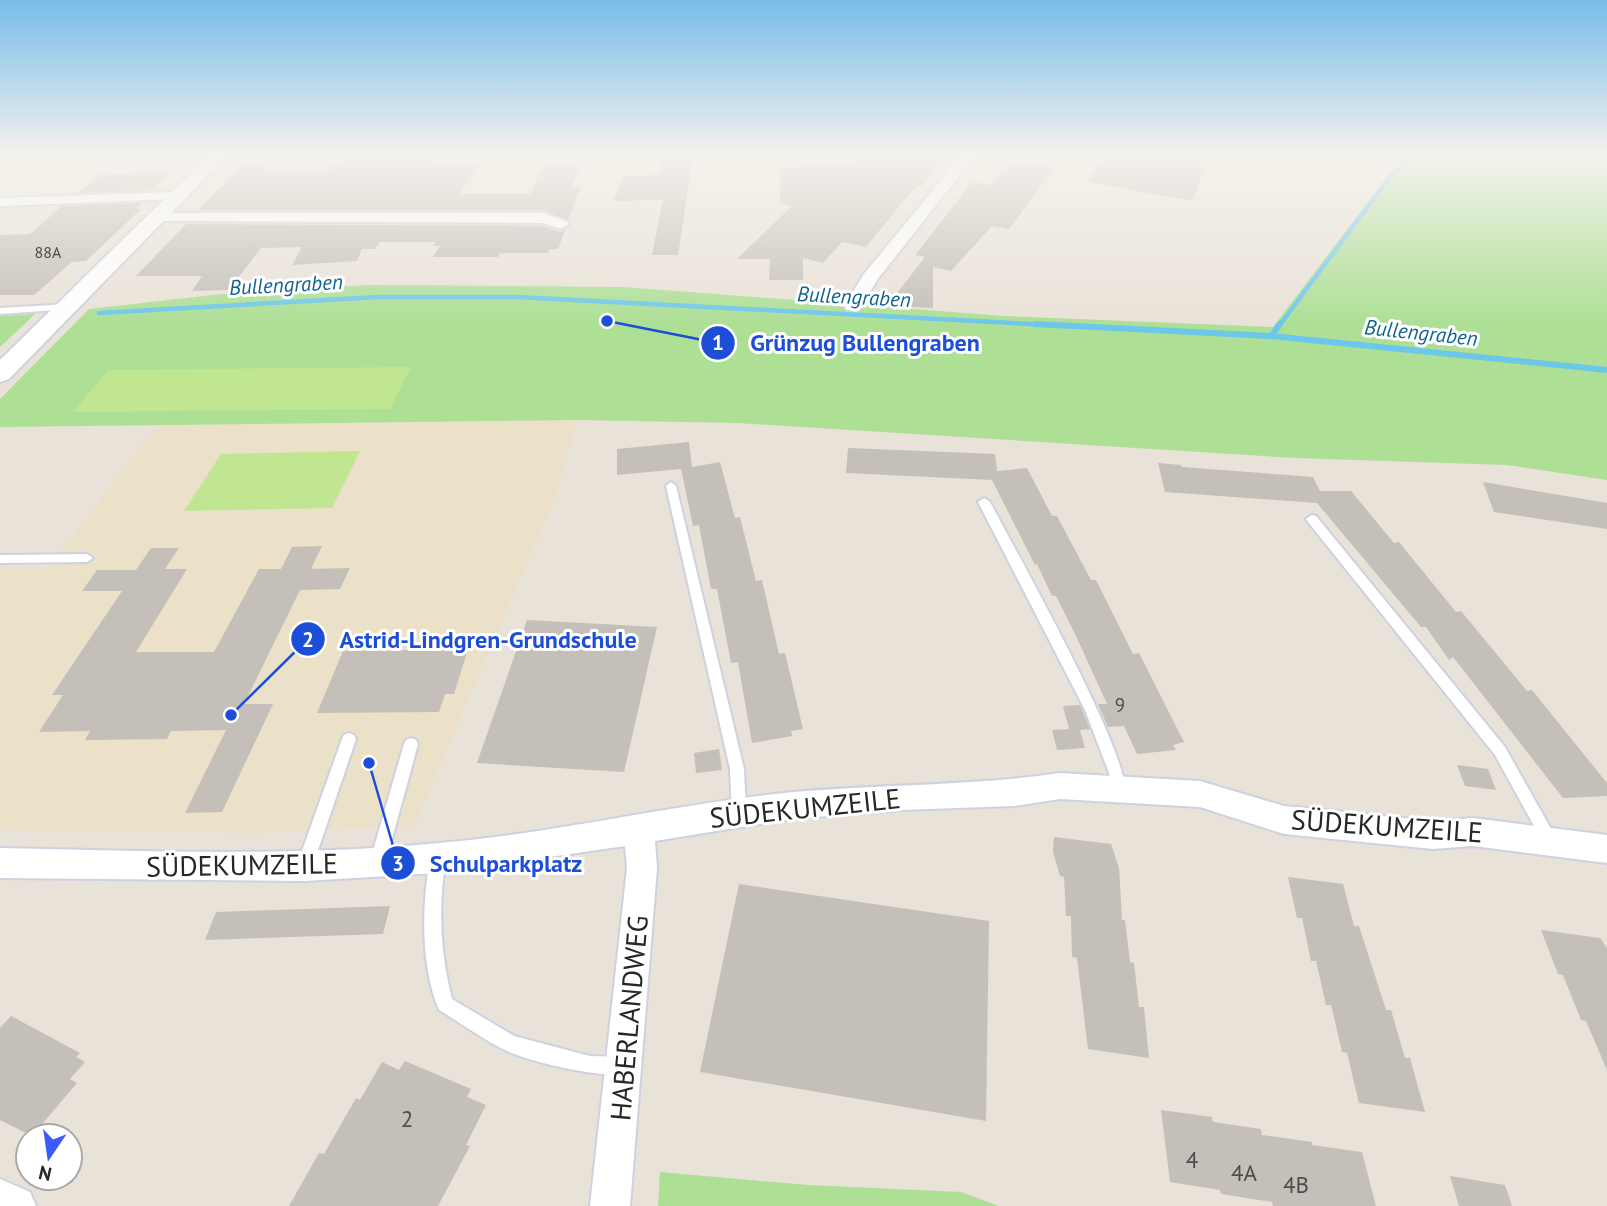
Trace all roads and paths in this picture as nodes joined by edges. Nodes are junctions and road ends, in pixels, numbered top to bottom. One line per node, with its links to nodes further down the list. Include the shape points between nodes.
1 (163, 212): 3 (street)
2 (923, 212): 5 (street)
3 (158, 218): 4 (street, via 543,218); 6 (street)
4 (561, 224)
5 (853, 306)
6 (69, 307): 7 (lane); 8 (street)
7 (0, 311)
8 (0, 374)
9 (671, 486): 17 (lane, via 737,769)
10 (984, 502): 16 (lane, via 1092,709)
11 (1312, 519): 19 (lane, via 1500,751)
12 (87, 558): 13 (lane)
13 (0, 559)
14 (349, 739): 24 (lane)
15 (411, 744): 22 (lane)
16 (1119, 789): 17 (street, SÜDEKUMZEILE, via 1060,786 1014,793 848,800); 19 (street, SÜDEKUMZEILE, via 1200,794 1284,820)
17 (739, 813): 18 (street, SÜDEKUMZEILE)
18 (639, 829): 21 (street, SÜDEKUMZEILE); 25 (street, HABERLANDWEG, via 642,868)
19 (1550, 841): 20 (street, SÜDEKUMZEILE)
20 (1607, 849)
21 (438, 858): 22 (street, SÜDEKUMZEILE); 25 (lane, via 432,892 434,952 444,1004 511,1044 590,1065)
22 (378, 862): 24 (street, SÜDEKUMZEILE)
23 (0, 863): 24 (street, SÜDEKUMZEILE)
24 (305, 866)
25 (625, 1066): 28 (street, HABERLANDWEG)
26 (0, 1198): 27 (street)
27 (16, 1206)
28 (610, 1206)

